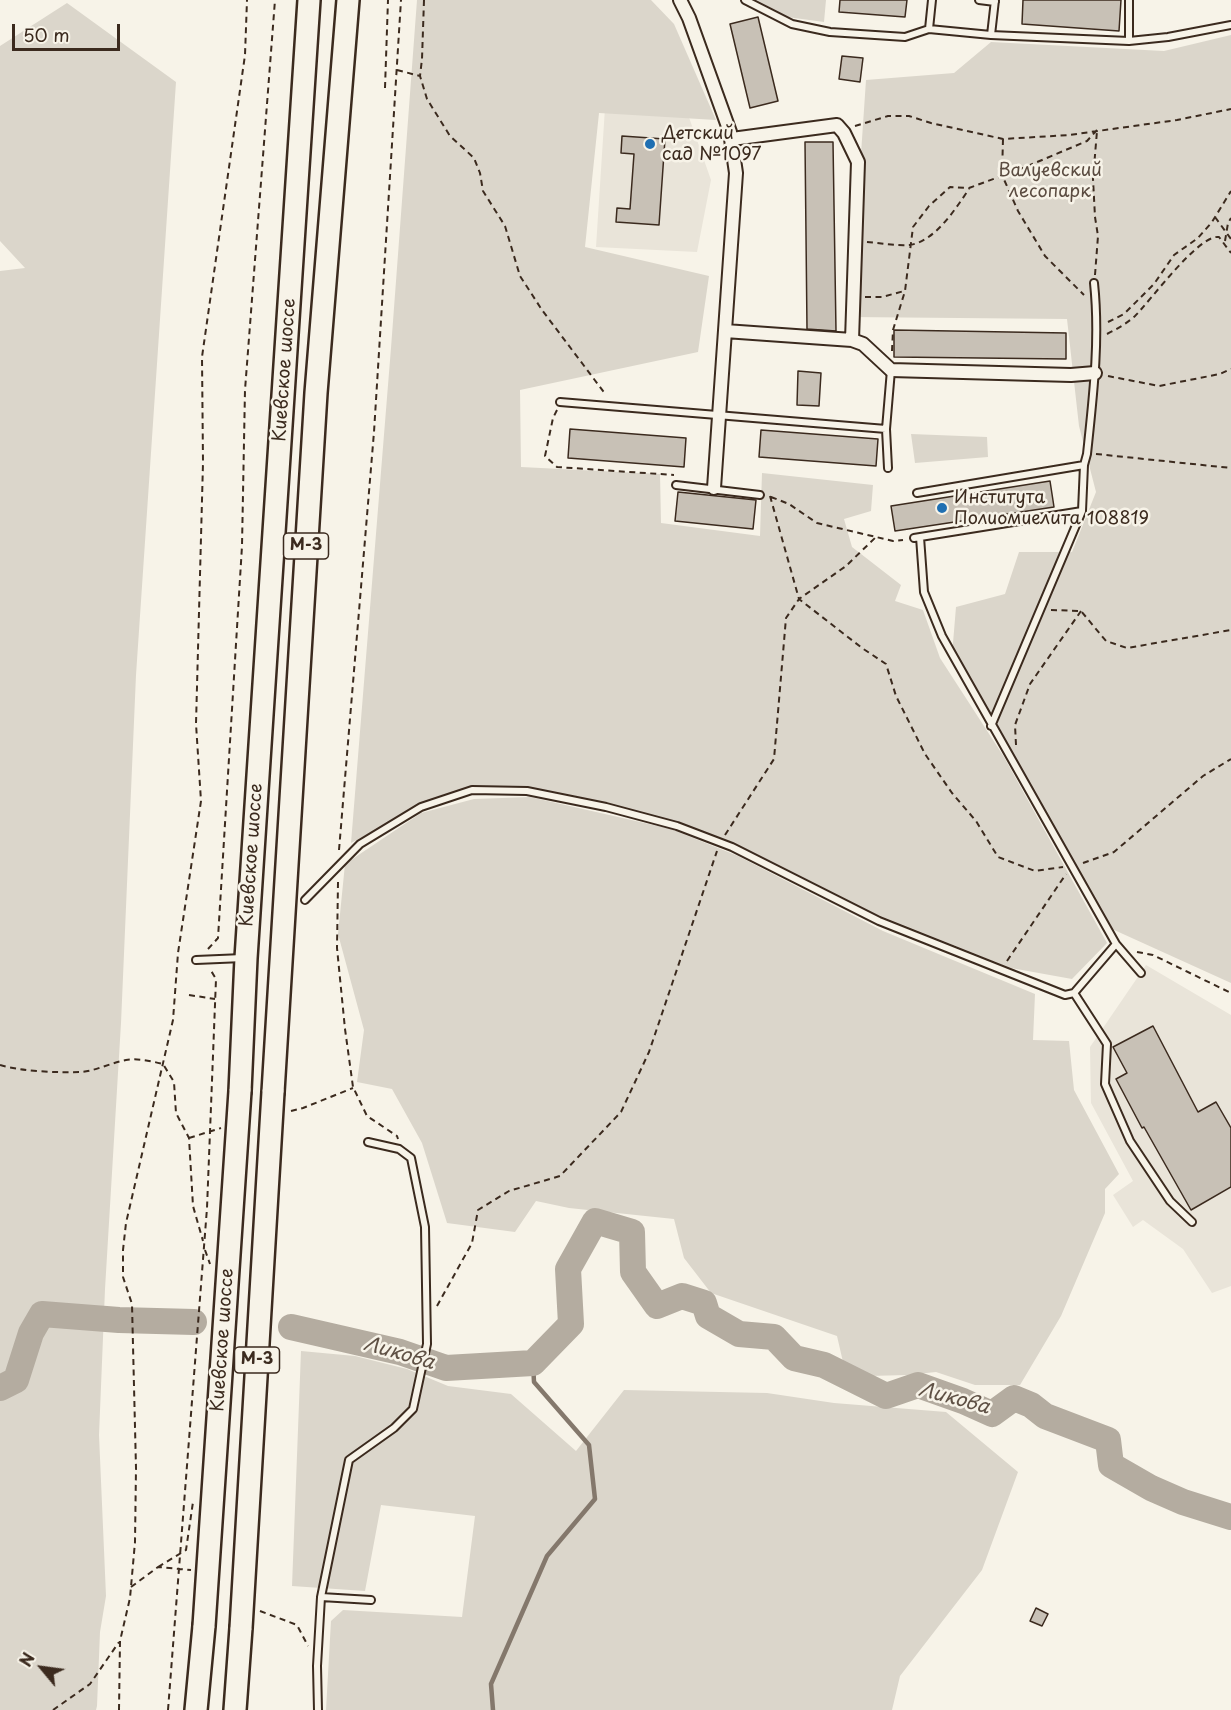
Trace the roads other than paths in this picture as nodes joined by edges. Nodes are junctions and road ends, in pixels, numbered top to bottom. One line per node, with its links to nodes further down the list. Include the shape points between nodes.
1 (309, 0): 32 (highway, Киевское шоссе / М-3)
2 (348, 0): 41 (highway, Киевское шоссе / М-3, bridge, via 316,393)
3 (680, 0): 13 (street)
4 (745, 0): 10 (lane, via 792,24 830,32 905,37)
5 (932, 0): 10 (lane)
6 (979, 0): 8 (lane)
7 (1129, 0): 12 (lane)
8 (995, 1): 11 (lane)
9 (1231, 25): 12 (lane)
10 (929, 29): 11 (lane)
11 (991, 35): 12 (lane)
12 (1129, 41)
13 (732, 139): 15 (street, via 736,173); 16 (street, via 837,125 844,133 858,162)
14 (1094, 283): 18 (lane)
15 (724, 331): 16 (street); 20 (street)
16 (852, 340): 17 (street, via 863,344)
17 (891, 370): 18 (street); 21 (lane)
18 (1095, 374): 22 (lane)
19 (560, 402): 20 (lane)
20 (719, 415): 21 (lane); 25 (street)
21 (886, 429): 23 (lane)
22 (1084, 465): 26 (lane); 28 (lane)
23 (888, 468)
24 (679, 485): 25 (lane)
25 (714, 488): 27 (lane)
26 (917, 494)
27 (760, 495)
28 (1082, 511): 29 (lane); 29 (lane, via 917,538 924,592 942,636)
29 (991, 726): 31 (lane)
30 (305, 900): 35 (lane, via 360,844 421,807 472,790 527,791 677,826 720,842 879,921 1065,995)
31 (1119, 947): 34 (lane); 35 (lane)
32 (246, 958): 33 (lane); 40 (highway, Киевское шоссе / М-3, bridge)
33 (196, 960)
34 (1141, 974)
35 (1074, 993): 37 (lane, via 1107,1044 1105,1084 1130,1142 1170,1201)
36 (368, 1142): 38 (lane, via 399,1149 411,1158 426,1227 427,1344 412,1409 394,1428 349,1460)
37 (1192, 1222)
38 (321, 1597): 39 (lane); 42 (lane)
39 (371, 1600)
40 (196, 1710)
41 (235, 1710)
42 (318, 1710)

